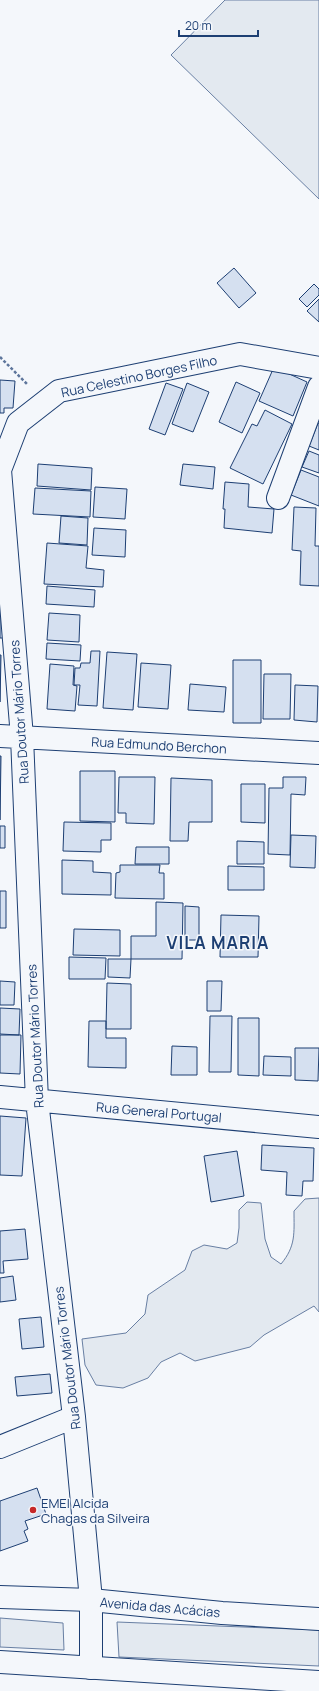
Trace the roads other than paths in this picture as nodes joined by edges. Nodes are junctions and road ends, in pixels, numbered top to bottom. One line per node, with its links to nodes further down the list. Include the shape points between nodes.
1 (319, 368): 3 (street, Rua Celestino Borges Filho, via 240,354 59,391 18,423)
2 (319, 387): 4 (street)
3 (0, 470): 6 (street, Rua Doutor Mário Torres)
4 (278, 498)
5 (0, 736): 6 (street, Rua Edmundo Berchon)
6 (22, 737): 7 (street, Rua Edmundo Berchon); 9 (street, Rua Doutor Mário Torres)
7 (319, 753)
8 (0, 1097): 9 (street, Rua General Portugal)
9 (37, 1101): 10 (street, Rua General Portugal); 11 (street, Rua Doutor Mário Torres)
10 (319, 1127)
11 (74, 1416): 12 (street); 14 (street, Rua Doutor Mário Torres)
12 (0, 1447)
13 (0, 1597): 14 (street, Avenida das Acácias)
14 (91, 1600): 15 (street, Avenida das Acácias, via 222,1613); 17 (street, Rua Doutor Mário Torres)
15 (319, 1619)
16 (0, 1662): 17 (street)
17 (91, 1668): 18 (street)
18 (319, 1682)

